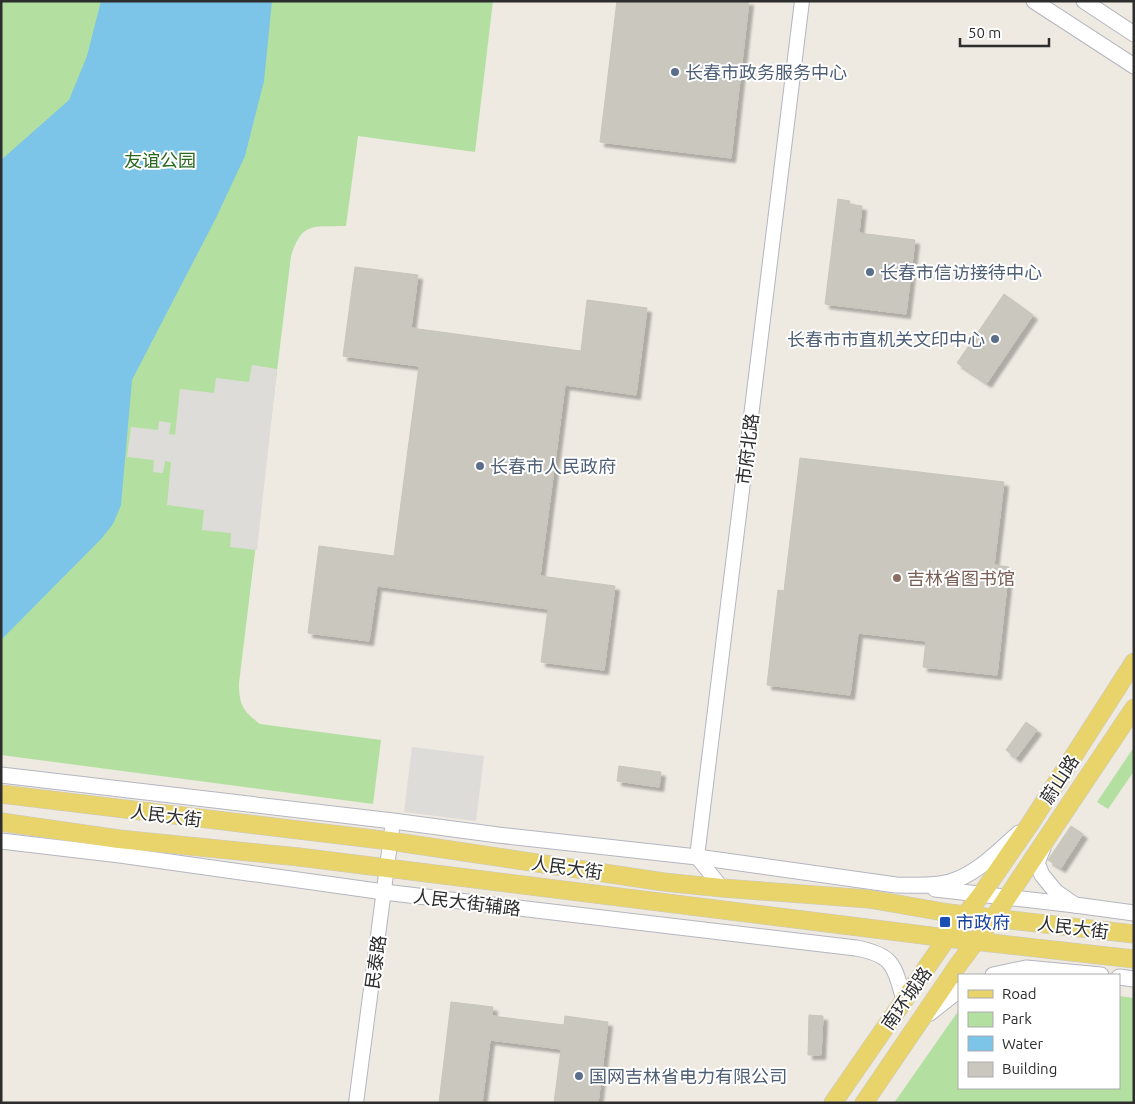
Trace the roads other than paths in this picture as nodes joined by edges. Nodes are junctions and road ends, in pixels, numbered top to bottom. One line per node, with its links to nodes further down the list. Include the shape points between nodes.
1 (802, 1): 16 (street, 市府北路)
2 (1034, 1): 5 (main road)
3 (1084, 1): 4 (main road)
4 (1134, 34)
5 (1134, 66)
6 (1134, 662): 12 (main road, 蔚山路)
7 (1134, 708): 13 (main road, 蔚山路)
8 (1, 776): 10 (main road)
9 (1, 794): 14 (main road, 人民大街)
10 (393, 821): 14 (street, 民泰路); 16 (main road)
11 (1, 822): 17 (main road, 人民大街, via 119,839)
12 (1030, 824): 18 (main road, via 978,868 951,882); 21 (main road, 蔚山路)
13 (1049, 834): 22 (main road, 蔚山路); 23 (main road, via 1037,863 1056,892)
14 (390, 841): 17 (street, 民泰路); 19 (main road, 人民大街)
15 (1, 842): 20 (main road, 人民大街辅路, via 120,855)
16 (697, 857): 18 (main road); 19 (street)
17 (387, 868): 20 (street, 民泰路); 28 (main road, 人民大街)
18 (896, 885): 21 (main road)
19 (722, 888): 25 (main road, 人民大街, via 868,899)
20 (384, 892): 36 (main road, 人民大街辅路, via 872,951 887,959 897,973); 38 (street, 民泰路)
21 (981, 895): 22 (main road); 25 (main road, 南环城路)
22 (1007, 898): 23 (main road); 26 (main road, 南环城路)
23 (1075, 905): 24 (main road)
24 (1134, 913)
25 (964, 915): 26 (main road, 人民大街); 28 (main road, 南环城路)
26 (994, 917): 27 (main road, 人民大街); 29 (main road, 南环城路)
27 (1134, 934)
28 (948, 938): 29 (main road, 人民大街); 36 (main road, 南环城路)
29 (976, 940): 30 (main road, 人民大街); 37 (main road, 南环城路)
30 (1134, 959)
31 (999, 974): 32 (main road, via 1026,968)
32 (1090, 974)
33 (1120, 978): 34 (main road)
34 (1134, 979)
35 (958, 991): 37 (main road, via 932,1011)
36 (904, 1000): 39 (main road, 南环城路)
37 (909, 1036): 40 (main road, 南环城路)
38 (356, 1103)
39 (833, 1103)
40 (864, 1103)

